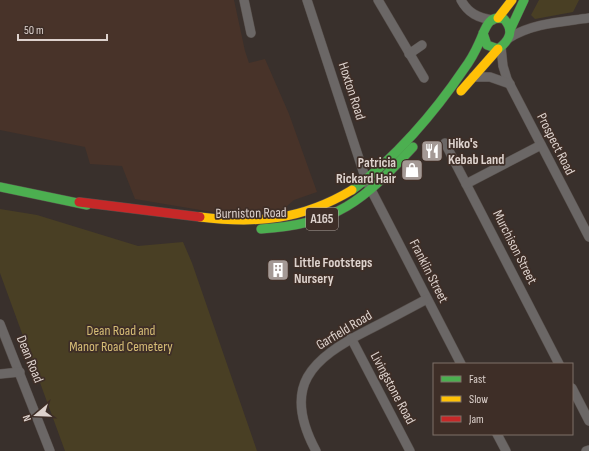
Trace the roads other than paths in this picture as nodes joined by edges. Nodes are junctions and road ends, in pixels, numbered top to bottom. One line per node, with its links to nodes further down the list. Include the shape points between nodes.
1 (244, 0): 11 (street)
2 (307, 0): 21 (street, Hoxton Road)
3 (378, 0): 15 (street)
4 (461, 0): 8 (street, via 473,13)
5 (512, 0): 8 (main road, A165)
6 (524, 0): 10 (main road, A165)
7 (589, 18): 9 (street)
8 (495, 19): 10 (main road); 12 (main road, A165, via 485,26)
9 (537, 26): 10 (street); 10 (street, via 522,31)
10 (510, 28): 14 (main road, A165)
11 (251, 33)
12 (483, 34): 14 (main road, via 487,45); 21 (main road, Burniston Road / A165, via 460,75 424,120)
13 (422, 45): 15 (street)
14 (497, 50): 16 (main road, Burniston Road / A165); 18 (street, Prospect Road)
15 (409, 54): 17 (street)
16 (471, 77): 18 (street, via 490,77); 24 (main road, Burniston Road / A165, via 428,130)
17 (424, 78)
18 (510, 84): 20 (street, Prospect Road)
19 (445, 143): 22 (street, Murchison Street)
20 (541, 144): 22 (street); 28 (street, Prospect Road)
21 (366, 180): 24 (street, Hoxton Road); 25 (main road, Burniston Road / A165, via 344,197 328,204 304,213 274,219 225,220)
22 (466, 184): 33 (street, Murchison Street)
23 (0, 187): 25 (main road, Burniston Road / A165)
24 (371, 191): 27 (main road, Burniston Road / A165, via 349,207 314,222 295,227); 29 (street, Franklin Street)
25 (79, 202): 26 (main road, Burniston Road / A165, via 116,212)
26 (188, 225)
27 (254, 230)
28 (589, 237)
29 (428, 299): 31 (street, Garfield Road); 32 (street, Franklin Street)
30 (0, 324): 34 (street, Dean Road)
31 (351, 338): 41 (street, Garfield Road, via 318,362 304,387 302,419); 42 (street, Livingstone Road)
32 (460, 363)
33 (558, 363)
34 (20, 372): 35 (street); 40 (street, Dean Road)
35 (0, 374)
36 (573, 390): 37 (street)
37 (589, 421)
38 (498, 435): 43 (street)
39 (589, 450): 44 (street)
40 (50, 451)
41 (316, 451)
42 (410, 451)
43 (506, 451)
44 (586, 451)

